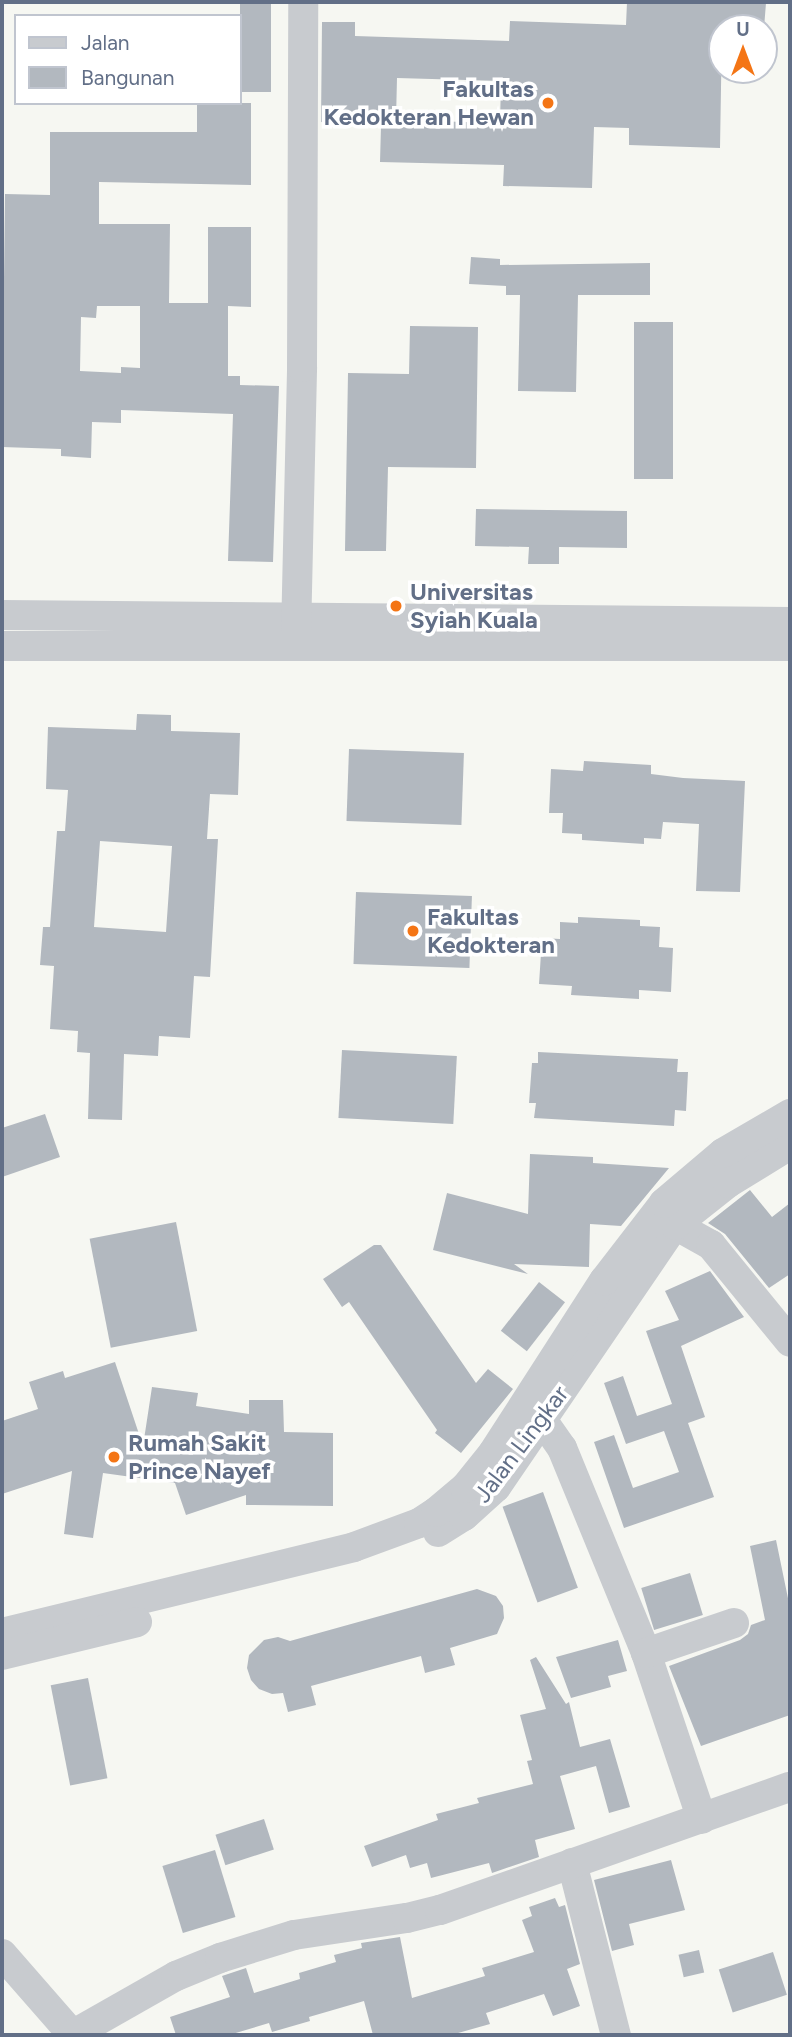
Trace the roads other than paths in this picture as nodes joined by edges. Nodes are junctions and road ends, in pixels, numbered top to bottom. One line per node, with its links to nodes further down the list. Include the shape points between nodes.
1 (303, 2): 3 (street)
2 (2, 615): 3 (street)
3 (296, 616): 4 (street); 5 (street)
4 (790, 622)
5 (295, 645): 6 (street); 7 (street)
6 (2, 646)
7 (790, 646)
8 (790, 1114): 14 (street, via 723,1153 664,1203 604,1281 493,1453 465,1488 436,1512 354,1547)
9 (790, 1145): 10 (street, Jalan Lingkar, via 728,1182)
10 (675, 1225): 11 (street, via 711,1245); 12 (street, Jalan Lingkar)
11 (790, 1342)
12 (543, 1421): 15 (street, via 562,1448); 16 (street, Jalan Lingkar, via 482,1501 444,1529 392,1554)
13 (734, 1623): 15 (street)
14 (2, 1633)
15 (646, 1653): 18 (street)
16 (2, 1655)
17 (790, 1787): 18 (street)
18 (702, 1819): 19 (street)
19 (572, 1863): 21 (street, via 440,1910 294,1934 220,1958 176,1976); 22 (street)
20 (2, 1954): 21 (street)
21 (72, 2035)
22 (616, 2035)

